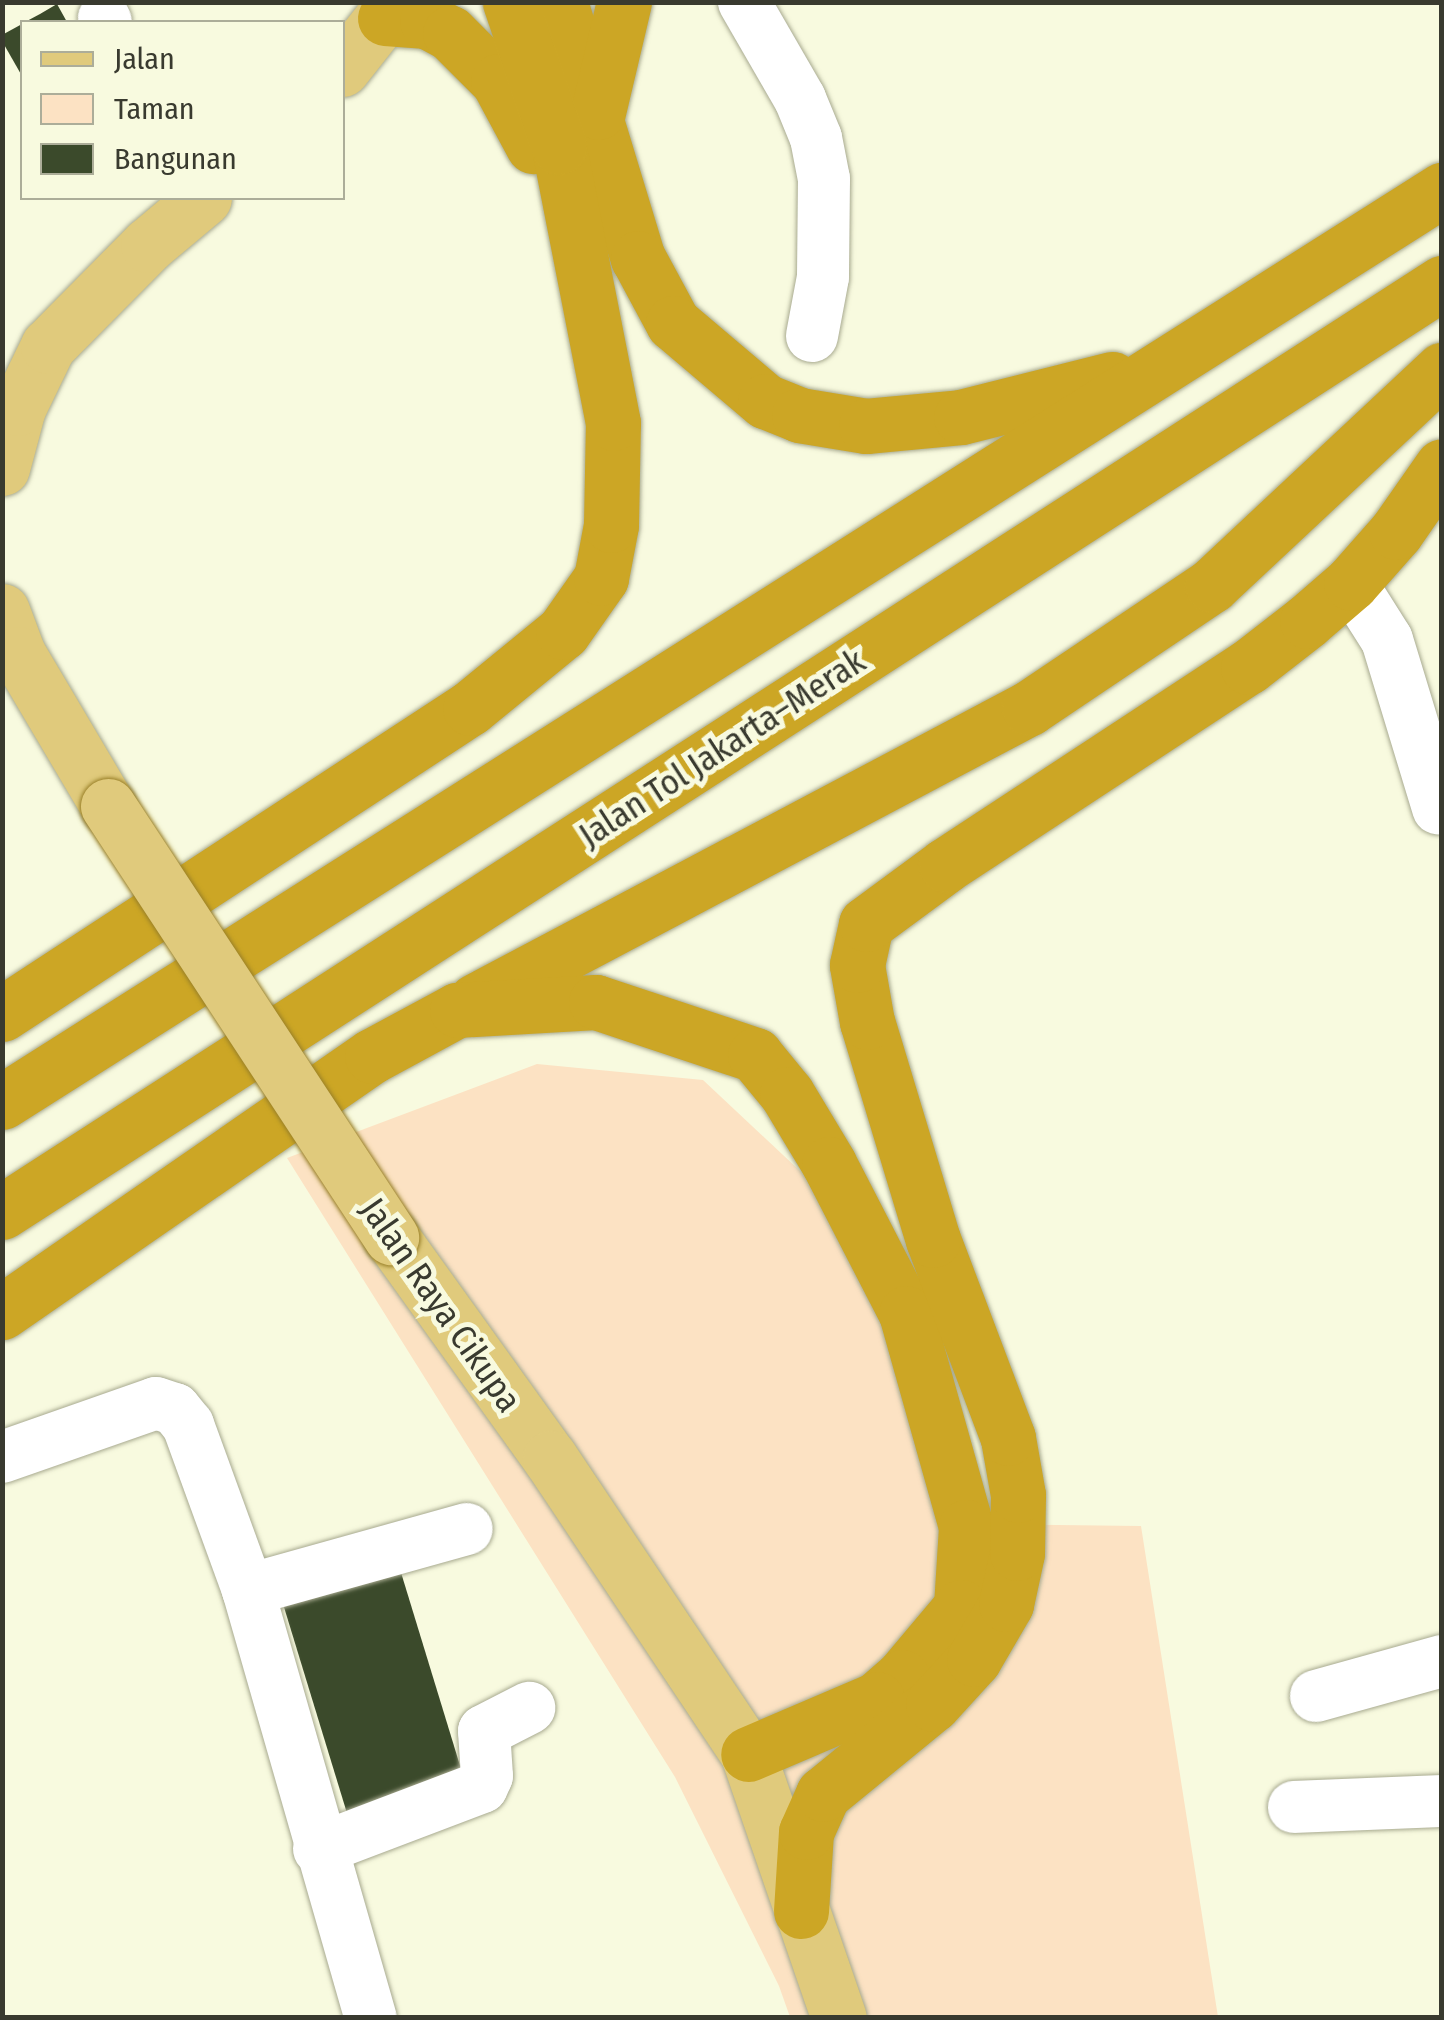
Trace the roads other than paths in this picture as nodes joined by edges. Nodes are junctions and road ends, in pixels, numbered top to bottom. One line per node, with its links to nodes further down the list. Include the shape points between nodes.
1 (510, 2): 10 (highway, via 560,147)
2 (560, 2): 7 (highway)
3 (624, 2): 7 (highway)
4 (393, 6): 6 (main road); 10 (highway, via 450,33 488,69)
5 (751, 16): 12 (street, via 800,99 824,179 823,277)
6 (345, 65)
7 (598, 115): 13 (highway, via 638,258 673,323 765,401 799,415 866,426 961,417)
8 (1442, 190): 13 (highway)
9 (202, 200): 16 (main road, via 48,346 18,408)
10 (575, 234): 21 (highway, via 613,423 611,525 601,578 563,632 470,708)
11 (1442, 283): 23 (highway, Jalan Tol Jakarta–Merak)
12 (812, 336)
13 (1158, 367): 22 (highway)
14 (1442, 370): 20 (highway, via 1212,585 1029,708)
15 (1442, 466): 17 (highway)
16 (2, 468)
17 (1351, 583): 19 (street, via 1386,640); 35 (highway, via 1234,677 866,924 857,965 866,1022 933,1240 1008,1438 1018,1495 1018,1553 1006,1604 974,1659 933,1704 823,1794 806,1832)
18 (2, 611): 31 (main road, Jalan Raya Cikupa, bridge, via 18,654 108,806 391,1237 550,1458)
19 (1438, 808)
20 (457, 1010): 24 (highway, via 372,1056); 31 (highway, via 596,1002 755,1055 830,1164 906,1313 966,1528 961,1607 877,1699)
21 (2, 1014)
22 (2, 1102)
23 (2, 1212)
24 (2, 1312)
25 (2, 1457): 27 (street, via 156,1404 175,1408 188,1425)
26 (467, 1530): 27 (street)
27 (248, 1590): 34 (street)
28 (1442, 1661): 29 (street)
29 (1316, 1696)
30 (529, 1708): 34 (street, via 484,1731 482,1787)
31 (748, 1754): 35 (main road, Jalan Raya Cikupa)
32 (1442, 1801): 33 (street)
33 (1294, 1807)
34 (319, 1849): 36 (street)
35 (801, 1911): 37 (main road, Jalan Raya Cikupa)
36 (371, 2018)
37 (838, 2018)

